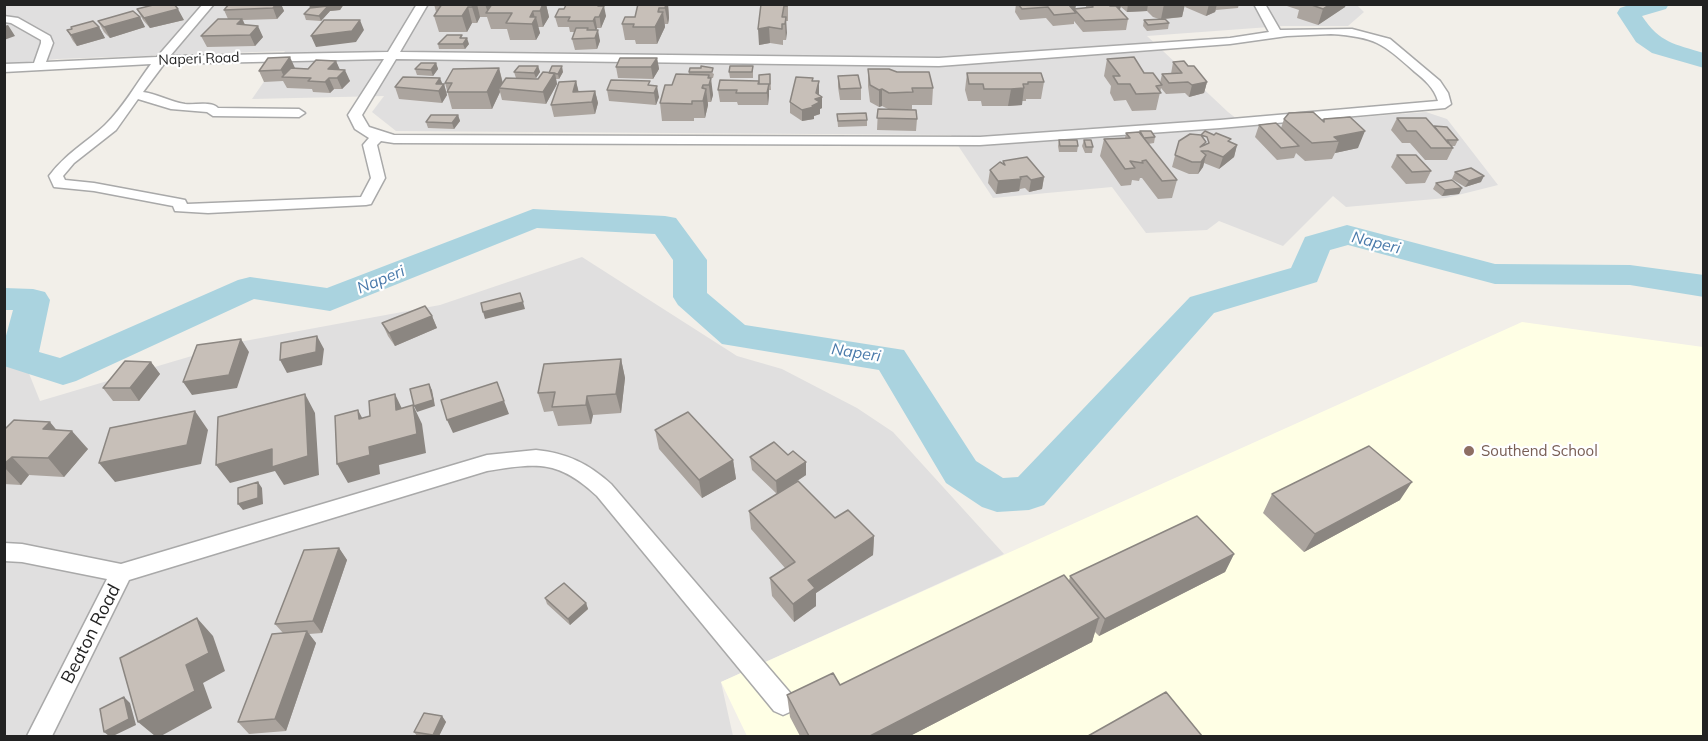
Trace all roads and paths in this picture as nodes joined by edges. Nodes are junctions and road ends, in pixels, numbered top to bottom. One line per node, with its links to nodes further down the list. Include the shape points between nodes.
1 (209, 4): 7 (street)
2 (423, 4): 6 (street)
3 (1259, 4): 5 (street)
4 (4, 19): 8 (street, via 14,20 46,38)
5 (1276, 33): 6 (street, Naperi Road, via 1230,41 916,62); 12 (street, Naperi Road, via 1354,33 1385,40 1440,89 1445,104 980,141)
6 (393, 55): 7 (street, Naperi Road); 12 (street, via 355,115 363,130)
7 (160, 60): 8 (street, Naperi Road); 10 (street)
8 (39, 65): 9 (street, Naperi Road)
9 (4, 68)
10 (134, 95): 11 (street, via 191,109 212,108 213,112); 12 (street, via 111,127 69,160 56,176 59,184 180,203 180,208 366,201 378,178 370,145)
11 (299, 113)
12 (378, 136)
13 (4, 552): 14 (street, Beaton Road)
14 (121, 573): 15 (street, via 487,463 531,456 563,460 590,475 604,490); 16 (street, Beaton Road)
15 (783, 703)
16 (39, 736)

